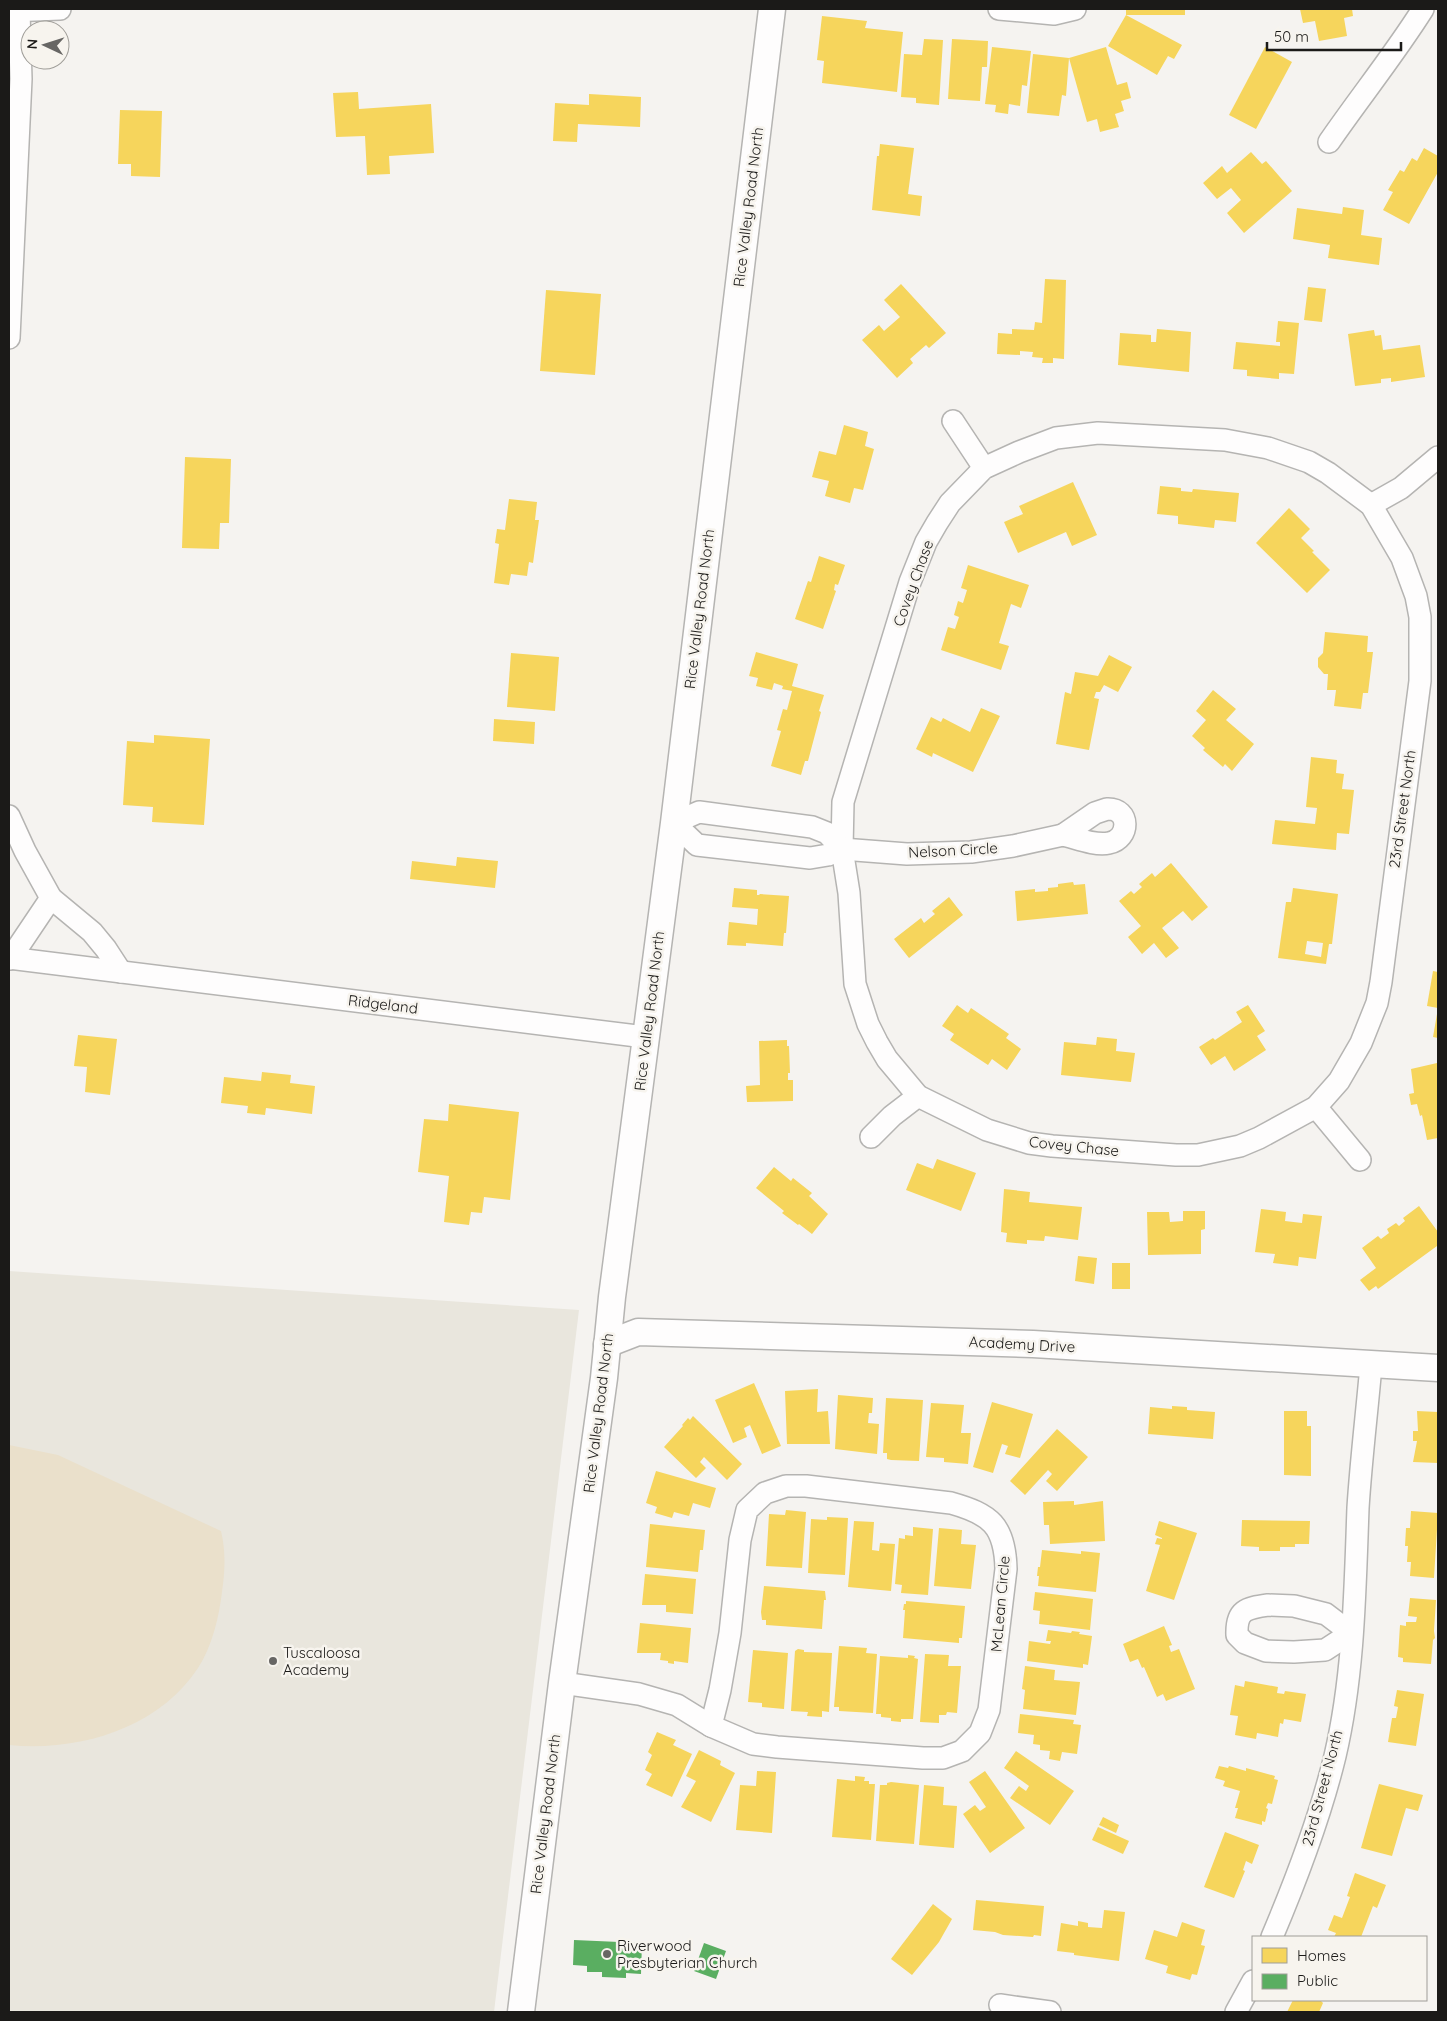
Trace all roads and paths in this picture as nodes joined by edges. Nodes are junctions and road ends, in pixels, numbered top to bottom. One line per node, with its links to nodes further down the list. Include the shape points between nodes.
1 (60, 9): 6 (street)
2 (772, 9): 14 (street, Rice Valley Road North)
3 (1001, 9): 4 (street, via 1054,14)
4 (1075, 9)
5 (1423, 9): 7 (street)
6 (14, 11): 8 (street, via 21,79)
7 (1329, 142)
8 (9, 338)
9 (953, 421): 11 (street)
10 (1438, 457): 12 (street, via 1401,488)
11 (984, 468): 12 (street, Covey Chase, via 1056,438 1077,434 1225,440 1268,448 1309,462); 16 (street, Covey Chase, via 950,503 937,523 910,582 843,802)
12 (1371, 505): 22 (street, 23rd Street North, via 1402,558 1416,596 1421,638 1420,681 1377,1003 1361,1044 1339,1081)
13 (9, 816): 17 (street)
14 (674, 823): 16 (street, via 697,845 810,858); 16 (street, via 699,812 812,828 827,833); 20 (street, Rice Valley Road North)
15 (1062, 836): 16 (street, Nelson Circle, via 971,852 906,854)
16 (842, 849): 21 (street, Covey Chase, via 849,893 855,984 861,1004 877,1042)
17 (51, 898): 18 (street); 19 (street, via 92,932)
18 (9, 958): 19 (street, Ridgeland)
19 (121, 972): 20 (street, Ridgeland)
20 (646, 1037): 25 (street, Rice Valley Road North)
21 (918, 1096): 22 (street, Covey Chase, via 987,1130 1029,1143 1176,1155 1198,1155 1240,1146); 23 (street)
22 (1316, 1107): 24 (street)
23 (871, 1137)
24 (1360, 1160)
25 (607, 1344): 26 (street, Academy Drive, via 638,1332 647,1332 1033,1344); 28 (street, Rice Valley Road North)
26 (1371, 1365): 27 (street, Academy Drive); 30 (street, 23rd Street North, via 1358,1506 1356,1591 1335,1755 1296,1879)
27 (1438, 1368)
28 (562, 1683): 29 (street, McLean Circle, via 639,1694 676,1705); 33 (street, Rice Valley Road North)
29 (710, 1726): 29 (street, McLean Circle, via 753,1744 777,1748 923,1758 943,1758 962,1751 980,1733 988,1710 1006,1569 1006,1550 1000,1533 989,1519 973,1509 951,1503 806,1486 786,1486 765,1493 747,1510 740,1540 730,1633)
30 (1272, 1936)
31 (1252, 1983): 35 (street)
32 (1000, 2005): 34 (street)
33 (521, 2012)
34 (1050, 2012)
35 (1236, 2012)

